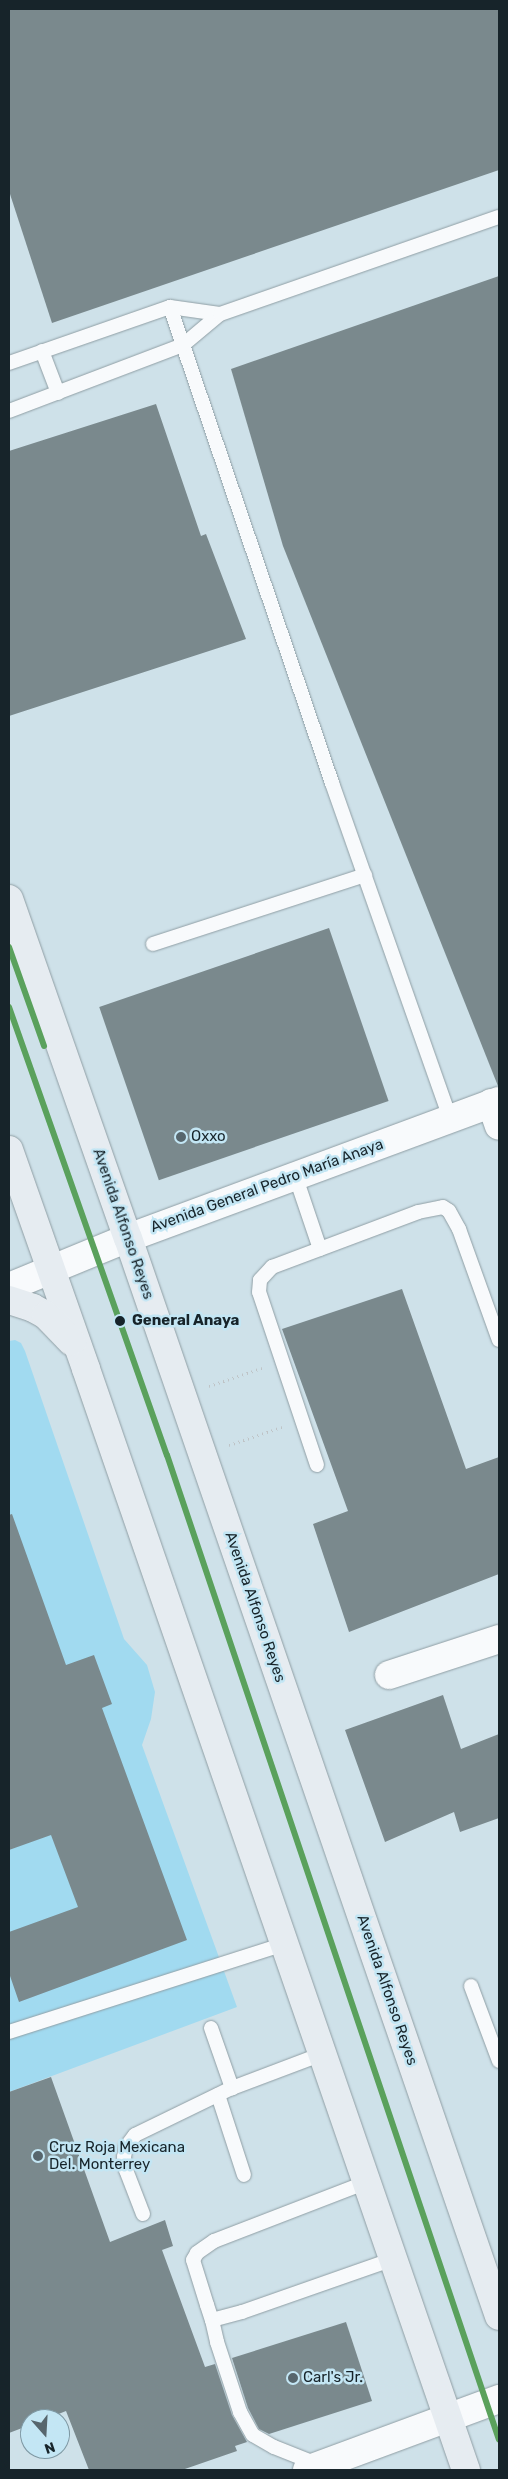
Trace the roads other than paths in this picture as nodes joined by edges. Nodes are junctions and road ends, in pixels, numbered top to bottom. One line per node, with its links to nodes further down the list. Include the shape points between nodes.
1 (499, 218): 3 (lane)
2 (170, 307): 3 (lane); 4 (lane); 5 (lane)
3 (220, 314): 4 (lane)
4 (182, 345): 7 (lane); 9 (lane)
5 (42, 350): 6 (lane); 7 (lane)
6 (9, 363)
7 (58, 393): 8 (lane)
8 (9, 411)
9 (364, 875): 11 (lane); 13 (lane)
10 (9, 899): 16 (highway, Avenida Alfonso Reyes)
11 (153, 944)
12 (496, 1110): 13 (street, Avenida General Pedro María Anaya)
13 (450, 1118): 15 (street, Avenida General Pedro María Anaya)
14 (9, 1150): 18 (highway)
15 (295, 1175): 16 (street, Avenida General Pedro María Anaya); 17 (lane)
16 (128, 1238): 18 (street, Avenida General Pedro María Anaya); 38 (highway, Avenida Alfonso Reyes)
17 (320, 1249): 21 (lane, via 418,1212 443,1207 459,1229); 23 (lane, via 272,1267 260,1280 259,1292)
18 (51, 1271): 19 (street, Avenida General Pedro María Anaya); 22 (highway)
19 (9, 1287)
20 (9, 1300): 22 (highway, via 33,1308 58,1325 68,1336)
21 (499, 1340)
22 (86, 1369): 26 (highway)
23 (317, 1465)
24 (499, 1639): 25 (street)
25 (389, 1675)
26 (284, 1944): 29 (lane); 30 (highway)
27 (471, 1986): 31 (lane)
28 (211, 2028): 32 (lane)
29 (9, 2032)
30 (322, 2054): 32 (lane); 35 (highway)
31 (499, 2061)
32 (232, 2088): 33 (lane)
33 (218, 2095): 34 (lane); 36 (lane, via 148,2126 126,2147 126,2170)
34 (244, 2175)
35 (366, 2182): 37 (highway); 39 (lane, via 214,2241 197,2253 193,2260)
36 (143, 2214)
37 (393, 2259): 39 (lane); 41 (highway)
38 (499, 2316)
39 (212, 2320): 42 (lane, via 240,2412 253,2435)
40 (499, 2399): 41 (street)
41 (448, 2418): 42 (street); 43 (highway)
42 (313, 2468)
43 (466, 2470)

